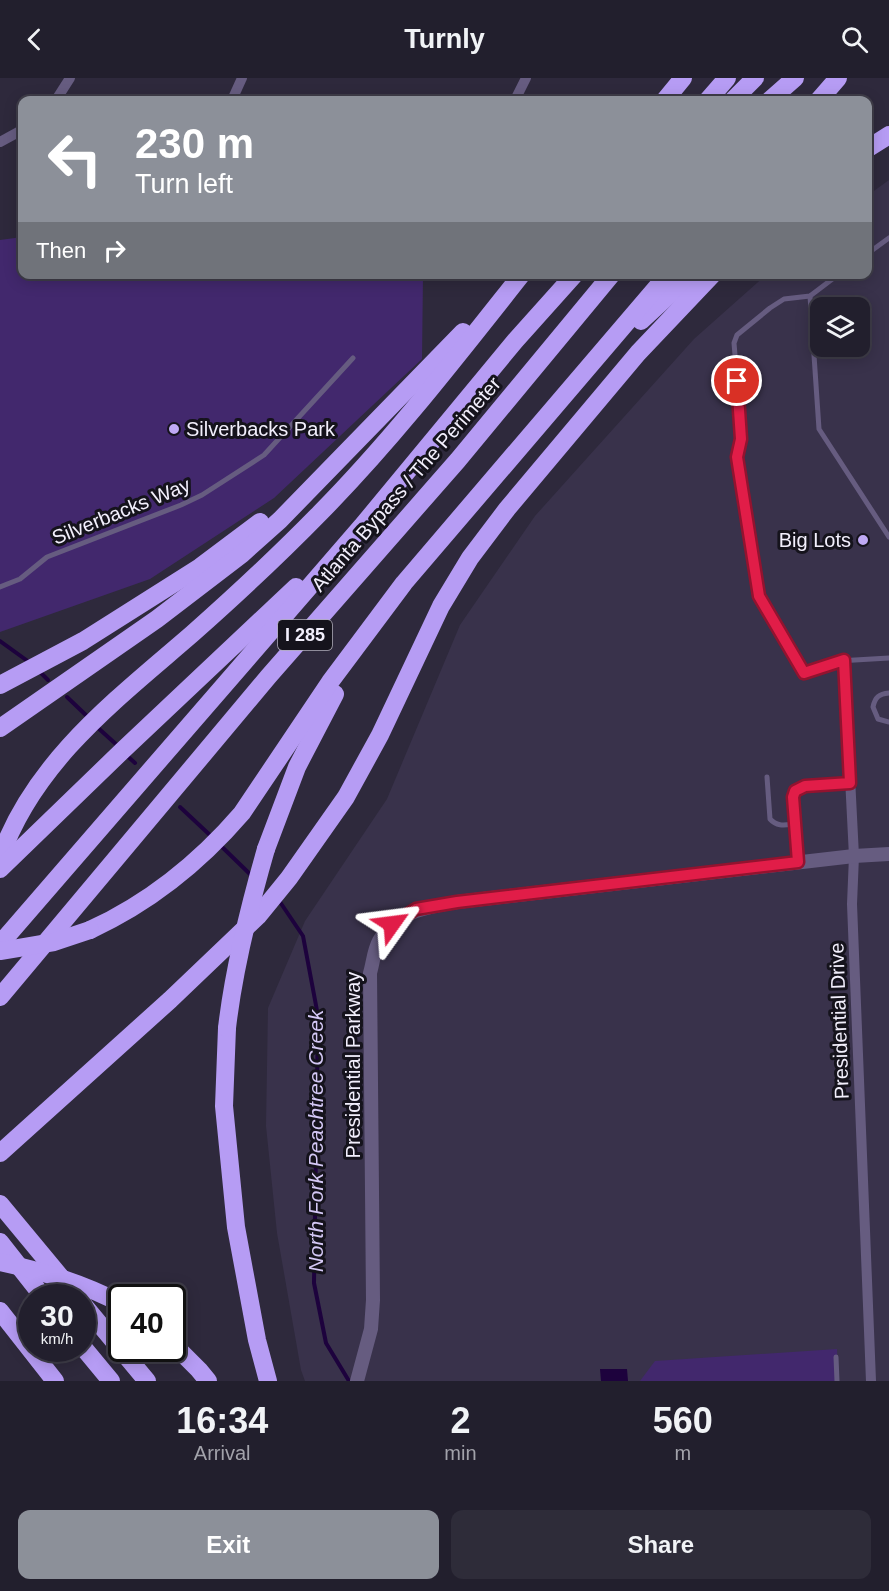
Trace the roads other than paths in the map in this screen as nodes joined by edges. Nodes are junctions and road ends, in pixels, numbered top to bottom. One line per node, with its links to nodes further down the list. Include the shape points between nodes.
1 (70, 78): 9 (street)
2 (242, 78): 10 (street)
3 (526, 78): 11 (street)
4 (684, 78): 12 (highway)
5 (727, 78): 13 (highway)
6 (754, 78): 14 (highway)
7 (795, 78): 15 (highway)
8 (838, 78): 16 (highway)
9 (59, 96)
10 (235, 96)
11 (516, 96)
12 (668, 96)
13 (711, 96)
14 (737, 96)
15 (775, 96)
16 (822, 96)
17 (18, 132): 19 (street)
18 (889, 135): 20 (highway)
19 (0, 142)
20 (872, 146)
21 (889, 238): 22 (lane)
22 (872, 250)
23 (515, 279): 36 (highway)
24 (516, 279): 52 (highway, via 378,451 321,513 60,754 35,788)
25 (561, 279): 33 (highway)
26 (571, 279): 33 (highway, Atlanta Bypass / The Perimeter / I 285)
27 (608, 279): 57 (highway, Atlanta Bypass / The Perimeter / I 285)
28 (664, 279): 35 (highway)
29 (687, 279): 35 (highway)
30 (708, 279): 58 (highway, via 638,353 470,558 441,606 346,797 258,916)
31 (832, 279): 32 (lane)
32 (810, 296): 38 (lane, via 819,429); 42 (lane, via 784,299 737,335 734,343 741,439 737,457 759,596 804,673)
33 (515, 341): 37 (highway, Atlanta Bypass / The Perimeter / I 285)
34 (353, 358): 40 (lane, Silverbacks Way, via 264,455 202,495 47,557 20,579)
35 (586, 371): 39 (highway)
36 (341, 456): 43 (highway, via 200,567 83,641); 46 (highway, via 242,554 157,619)
37 (362, 526): 54 (highway); 55 (highway, Atlanta Bypass / The Perimeter / I 285)
38 (889, 537)
39 (404, 583): 56 (highway, bridge, via 330,682 242,813 182,874 131,910 90,930 54,942); 74 (highway, bridge, via 326,709 297,767 266,849 232,988 224,1106 236,1227)
40 (0, 587)
41 (889, 658): 42 (lane)
42 (844, 660): 48 (street, Presidential Drive)
43 (0, 685)
44 (889, 693): 45 (lane, via 876,697 873,707 878,719)
45 (889, 722)
46 (0, 728)
47 (767, 777): 49 (lane, via 770,819 779,825)
48 (850, 783): 49 (lane, via 800,787 793,797); 51 (street, Presidential Drive)
49 (795, 824): 53 (lane)
50 (885, 854): 51 (street, Presidential Parkway)
51 (854, 856): 53 (street, Presidential Parkway); 77 (street, Presidential Drive, via 852,904)
52 (0, 858)
53 (798, 862): 75 (street, Presidential Parkway, via 457,902 416,909 392,924 378,942 370,973 373,1300 371,1329)
54 (0, 869)
55 (0, 944)
56 (0, 951)
57 (0, 998)
58 (0, 1153)
59 (0, 1204): 63 (highway)
60 (0, 1242): 62 (highway)
61 (0, 1262): 64 (highway, bridge, via 46,1272)
62 (33, 1284)
63 (66, 1284)
64 (108, 1297)
65 (0, 1311): 70 (highway)
66 (96, 1320): 72 (highway)
67 (186, 1357): 73 (highway)
68 (836, 1357): 76 (lane)
69 (95, 1362): 71 (highway)
70 (55, 1381)
71 (111, 1381)
72 (147, 1381)
73 (208, 1381)
74 (268, 1381)
75 (357, 1381)
76 (837, 1381)
77 (871, 1381)

